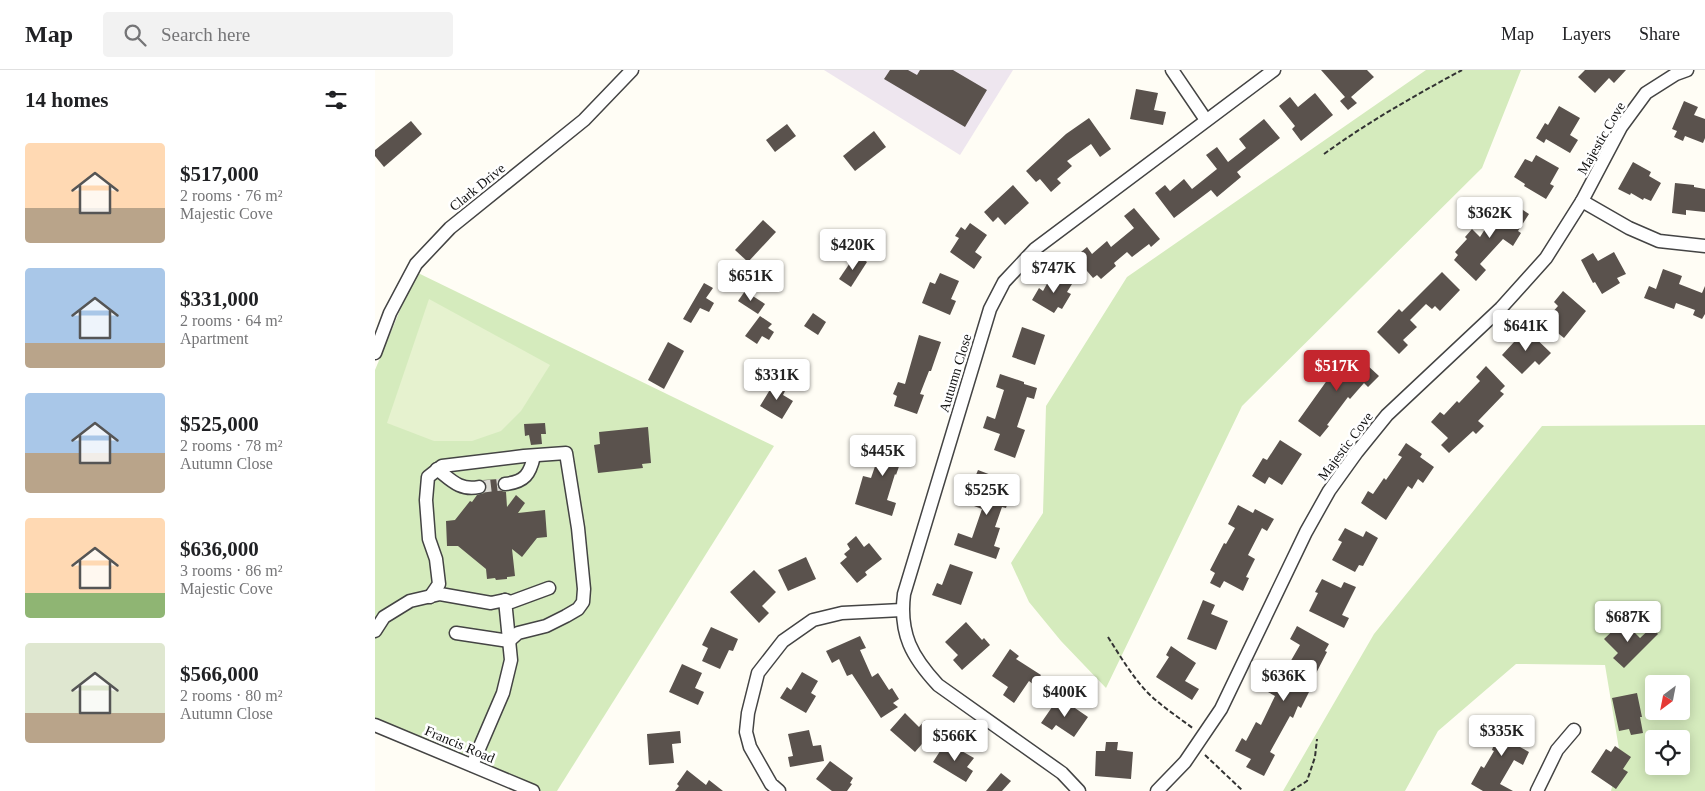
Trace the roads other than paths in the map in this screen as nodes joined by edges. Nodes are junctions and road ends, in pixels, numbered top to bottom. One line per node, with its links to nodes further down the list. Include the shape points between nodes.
1 (632, 70): 8 (street, Clark Drive, via 584,120 450,228 417,264 390,313)
2 (1172, 70): 5 (street)
3 (1274, 70): 5 (street, Autumn Close)
4 (1687, 70): 6 (street, Majestic Cove, via 1646,92 1621,127)
5 (1206, 120): 16 (street, Autumn Close, via 1035,248 1004,282 990,308 904,594)
6 (1582, 201): 7 (street, via 1629,228 1659,240); 26 (street, Majestic Cove, via 1546,258 1501,308 1387,415 1340,475 1306,532 1221,709 1185,762)
7 (1705, 246)
8 (375, 353)
9 (533, 456): 10 (street); 11 (street, via 531,470 522,480); 19 (street, via 566,453 578,528 583,602 566,616 546,626 518,633)
10 (437, 469): 12 (street, via 465,488); 14 (street, via 427,477 429,539 437,559 439,584)
11 (505, 484)
12 (479, 487)
13 (549, 588): 15 (street, via 511,602)
14 (429, 597): 15 (street, via 440,594 491,603); 17 (street, via 410,601 384,617)
15 (505, 600): 19 (street)
16 (902, 610): 24 (street, via 842,613 813,620 783,641 757,673 746,732 750,747 771,784); 25 (street, Autumn Close, via 907,642 922,668 938,685 1062,773)
17 (375, 631)
18 (456, 633): 19 (street)
19 (509, 640): 22 (street, via 511,660 503,693)
20 (375, 725): 22 (street, Francis Road)
21 (1573, 730): 27 (street, via 1557,750)
22 (472, 765): 23 (street, Francis Road)
23 (533, 791)
24 (779, 791)
25 (1079, 791)
26 (1157, 791)
27 (1537, 791)

